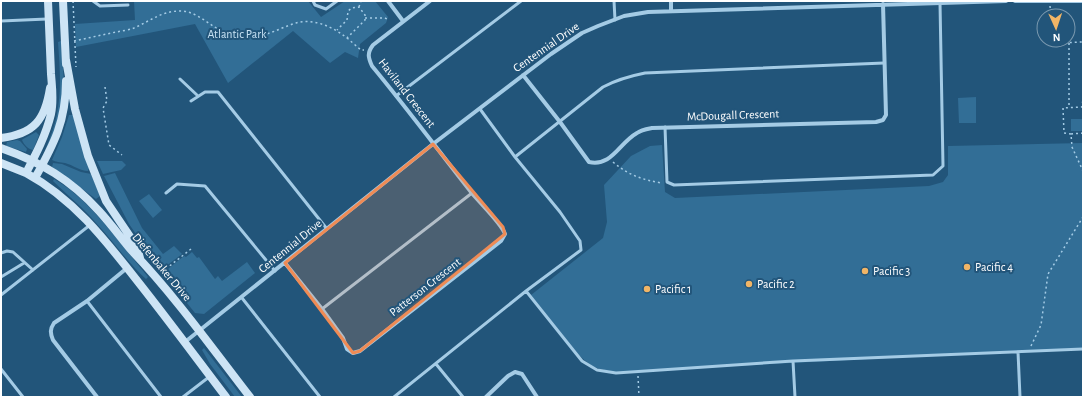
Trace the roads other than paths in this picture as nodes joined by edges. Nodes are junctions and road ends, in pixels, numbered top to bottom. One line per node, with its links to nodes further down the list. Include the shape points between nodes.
1 (48, 1): 21 (street)
2 (63, 1): 25 (street)
3 (94, 1): 18 (lane, via 100,6)
4 (313, 1): 5 (lane, via 315,5 326,9)
5 (336, 1)
6 (388, 1): 24 (street)
7 (430, 1): 24 (street, Haviland Crescent)
8 (521, 1): 31 (lane)
9 (614, 1): 22 (lane)
10 (671, 1): 20 (street)
11 (782, 1): 19 (street)
12 (997, 1): 13 (street, Centennial Drive); 16 (street, Centennial Drive)
13 (1006, 1)
14 (1016, 1): 15 (street)
15 (1083, 1)
16 (940, 3): 17 (street, Centennial Drive); 35 (lane, via 943,166 933,175 674,185 667,182)
17 (883, 4): 19 (street, Centennial Drive); 26 (street, McDougall Crescent)
18 (128, 5)
19 (782, 7): 20 (street, Centennial Drive)
20 (671, 10): 22 (street, Centennial Drive, via 624,16)
21 (49, 19): 23 (lane); 29 (street)
22 (615, 20): 27 (street, Centennial Drive, via 582,33)
23 (1, 21)
24 (403, 21): 31 (street, Haviland Crescent, via 373,45 368,54 372,66)
25 (66, 60): 42 (street, via 63,117 52,148); 50 (street, via 75,109 88,156 106,200 137,247)
26 (884, 62): 34 (lane, via 638,75 618,79 603,87); 35 (street, McDougall Crescent, via 886,115 883,120)
27 (523, 75): 33 (street, Centennial Drive); 34 (street, McDougall Crescent)
28 (180, 79): 30 (lane)
29 (52, 80): 36 (street, via 45,107 33,128 19,135); 40 (street, via 54,95 51,113)
30 (198, 96): 32 (lane); 48 (lane, via 205,92 218,92)
31 (396, 96): 37 (street, Haviland Crescent)
32 (190, 101)
33 (480, 108): 37 (street, Centennial Drive); 39 (lane)
34 (560, 122): 35 (street, McDougall Crescent, via 589,162 595,163 603,162 636,133); 39 (lane)
35 (665, 127)
36 (1, 138)
37 (433, 144): 46 (street, Patterson Crescent); 48 (street, Centennial Drive)
38 (1, 148): 40 (street, Diefenbaker Drive)
39 (515, 156): 57 (lane, via 560,212 581,245 581,250 577,254)
40 (33, 160): 42 (street, Diefenbaker Drive); 43 (street)
41 (1, 163): 43 (street)
42 (42, 165): 44 (street); 50 (street, Diefenbaker Drive, via 89,201)
43 (26, 173): 44 (street)
44 (35, 178): 47 (street, via 66,200)
45 (166, 193): 55 (lane, via 177,184 205,186)
46 (472, 193): 61 (lane); 61 (street, Patterson Crescent, via 503,227 505,234 501,240 360,351 353,353 347,349)
47 (91, 224): 53 (street); 54 (lane)
48 (327, 229): 52 (street, Centennial Drive)
49 (1, 253): 51 (lane, via 10,251)
50 (140, 258): 62 (street, Diefenbaker Drive)
51 (24, 263): 54 (lane); 56 (lane)
52 (285, 263): 55 (street, Centennial Drive); 61 (street, Patterson Crescent)
53 (127, 268): 60 (street); 63 (street)
54 (33, 270): 58 (lane)
55 (275, 271): 59 (street, Centennial Drive)
56 (1, 276)
57 (526, 292): 66 (lane, via 582,361 596,370 616,373); 67 (lane)
58 (1, 295)
59 (242, 298): 62 (street, Centennial Drive); 76 (lane)
60 (87, 300): 71 (street, via 54,323 51,327 51,336); 72 (lane)
61 (322, 309)
62 (198, 331): 63 (street, Centennial Drive); 75 (street, Diefenbaker Drive)
63 (185, 342): 69 (street)
64 (1083, 349): 65 (lane)
65 (1018, 352): 66 (lane); 82 (lane)
66 (793, 361): 81 (lane)
67 (436, 364): 77 (lane); 78 (lane)
68 (1, 369): 70 (lane)
69 (210, 376): 73 (lane); 74 (street)
70 (23, 397)
71 (97, 397)
72 (161, 397)
73 (183, 397)
74 (226, 397)
75 (250, 397)
76 (320, 397)
77 (394, 397)
78 (463, 397)
79 (486, 397): 80 (street, via 515,372 522,374)
80 (537, 397)
81 (795, 397)
82 (1020, 397)

